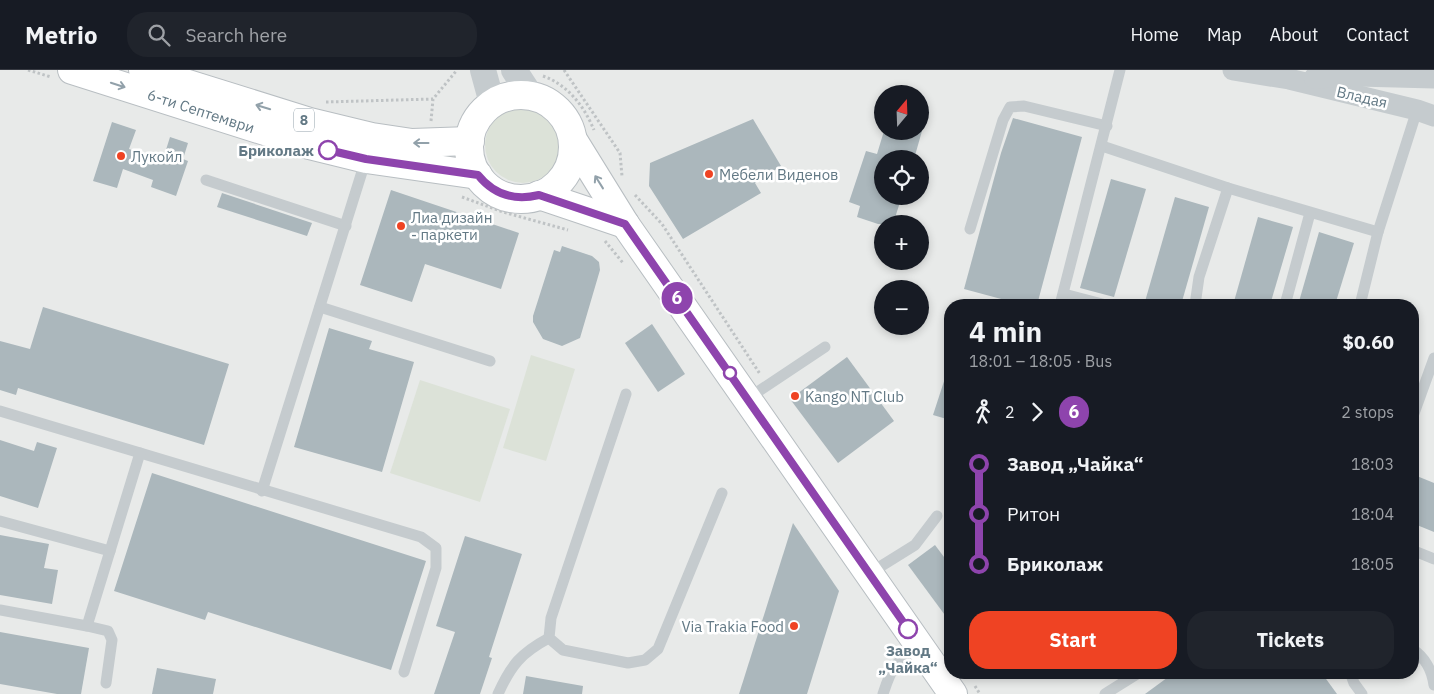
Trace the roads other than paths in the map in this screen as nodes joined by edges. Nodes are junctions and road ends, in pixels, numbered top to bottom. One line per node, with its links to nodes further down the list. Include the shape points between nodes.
1 (72, 70): 16 (main road, 6-ти Септември / 8, one-way to 16, via 309,145)
2 (144, 70): 14 (main road, 6-ти Септември / 8, one-way to 2, via 412,143 372,137 310,122)
3 (483, 70): 10 (street)
4 (514, 70): 9 (street)
5 (1120, 70): 12 (lane)
6 (1233, 70): 8 (street, Владая)
7 (1434, 78): 8 (street, Владая, via 1357,76)
8 (1289, 79): 11 (street, Владая)
9 (531, 96): 10 (main road, via 511,96); 13 (main road, via 559,111)
10 (492, 104): 14 (main road, via 477,120)
11 (1426, 113): 25 (lane)
12 (1107, 126): 15 (lane); 24 (lane, via 1024,106 1010,107 1003,120)
13 (573, 140): 20 (main road, via 566,173 550,190); 22 (main road, one-way to 13)
14 (470, 141): 17 (main road, via 472,164)
15 (1102, 146): 19 (lane); 26 (lane)
16 (366, 159): 17 (main road, 6-ти Септември / 8); 23 (lane)
17 (478, 175): 20 (main road, via 485,184 505,196 528,198)
18 (206, 180): 23 (lane)
19 (1228, 188): 21 (lane); 27 (lane, via 1199,277)
20 (539, 195): 22 (main road)
21 (1310, 213): 25 (lane); 28 (lane)
22 (625, 224): 34 (main road)
23 (346, 226): 30 (lane)
24 (970, 229)
25 (1378, 232): 29 (lane)
26 (1062, 299)
27 (1196, 299)
28 (1287, 299)
29 (1361, 299)
30 (320, 307): 33 (lane); 39 (lane)
31 (825, 347): 34 (lane)
32 (1434, 358): 36 (lane)
33 (490, 361)
34 (758, 392): 46 (main road)
35 (626, 394): 49 (lane, via 551,618)
36 (1419, 400)
37 (0, 411): 38 (lane)
38 (140, 453): 39 (lane); 43 (lane)
39 (262, 491): 52 (lane, via 421,537 436,548 436,568)
40 (722, 493): 49 (lane, via 658,649 645,660 628,663 585,656 563,650)
41 (937, 516): 46 (lane, via 915,545)
42 (0, 521): 43 (lane)
43 (110, 551): 48 (lane)
44 (1419, 553): 45 (lane)
45 (1434, 559)
46 (870, 573): 50 (main road)
47 (0, 610): 48 (lane)
48 (87, 626): 55 (lane, via 108,631 112,640)
49 (550, 638): 57 (lane, via 527,650 508,672)
50 (921, 647): 58 (lane, via 900,658 891,670); 59 (main road)
51 (1419, 653): 56 (lane, via 1433,675)
52 (404, 672)
53 (1129, 679): 60 (lane)
54 (1353, 679): 61 (lane)
55 (106, 683)
56 (1434, 686)
57 (498, 694)
58 (883, 694)
59 (953, 694)
60 (1105, 694)
61 (1362, 694)

